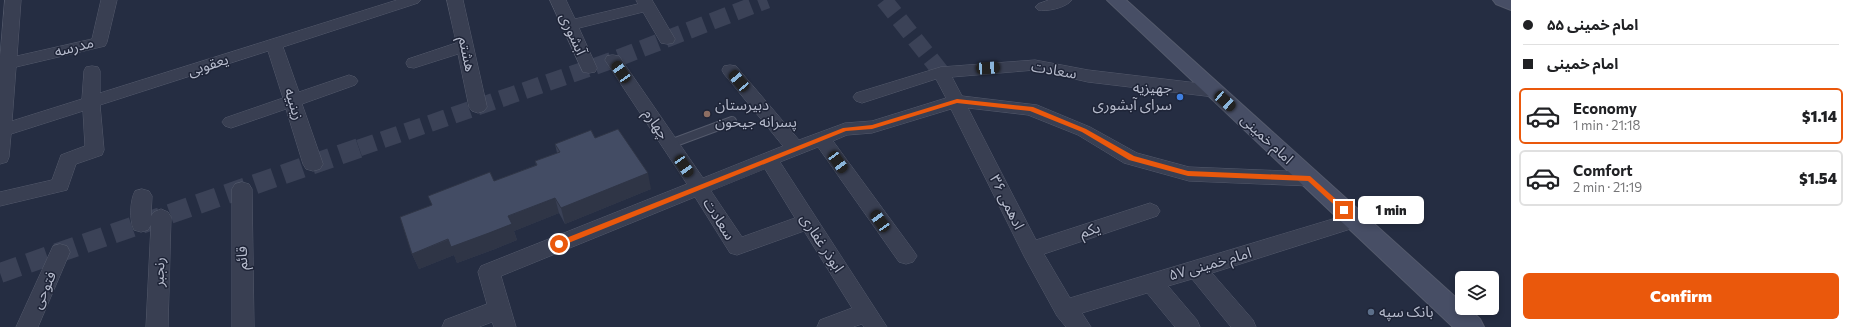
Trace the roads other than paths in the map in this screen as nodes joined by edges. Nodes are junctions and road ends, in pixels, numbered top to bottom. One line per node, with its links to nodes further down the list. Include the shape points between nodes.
1 (13, 0): 19 (street)
2 (109, 0): 19 (street, مدرسه, via 99,42)
3 (413, 0): 11 (street, یعقوبی)
4 (455, 0): 16 (street, هشتم)
5 (558, 0): 13 (street, آبشوری)
6 (1064, 0): 12 (street)
7 (1116, 0): 25 (main road, امام خمینی)
8 (1502, 0): 10 (main road)
9 (646, 3): 13 (street); 14 (street)
10 (1511, 5)
11 (372, 6): 15 (street, یعقوبی)
12 (1043, 7)
13 (569, 25): 20 (street, آبشوری)
14 (667, 39)
15 (274, 43): 28 (street, زینبیه); 30 (street, یعقوبی)
16 (465, 46): 18 (street); 31 (street, هشتم)
17 (613, 60): 36 (street, چهارم)
18 (414, 63)
19 (4, 64): 26 (street)
20 (589, 68)
21 (730, 70): 37 (street)
22 (92, 71): 30 (street)
23 (941, 72): 25 (street, سعادت, via 1035,65 1088,76); 27 (street, سعادت); 29 (street, ادهمی ۳۶)
24 (349, 81): 28 (street)
25 (1214, 91): 41 (main road, امام خمینی)
26 (3, 96): 34 (street)
27 (862, 97)
28 (292, 101): 33 (street); 40 (street, زینبیه)
29 (957, 101): 35 (street, via 872,127 845,129); 41 (street, via 1031,109 1084,131 1131,158 1188,174); 51 (street, ادهمی ۳۶)
30 (91, 102): 34 (street, یعقوبی); 45 (street, via 95,150 68,160 60,185)
31 (478, 107)
32 (732, 121): 36 (lane)
33 (231, 122)
34 (2, 131): 38 (street)
35 (822, 139): 37 (street); 53 (street)
36 (670, 144): 42 (street, چهارم)
37 (796, 149): 39 (street)
38 (0, 157)
39 (769, 160): 42 (street); 49 (street, ابوذر غفاری)
40 (313, 164)
41 (1310, 178): 48 (main road, امام خمینی)
42 (699, 187): 49 (street, سعادت, via 737,247); 57 (street, via 489,272)
43 (242, 189): 61 (street, قائم)
44 (142, 196): 50 (street)
45 (0, 199)
46 (1150, 211): 51 (street, یکم)
47 (161, 217): 60 (street, رنجبر)
48 (1356, 220): 54 (street, امام خمینی ۵۷); 67 (main road, امام خمینی)
49 (808, 221): 58 (street, ابوذر غفاری)
50 (141, 224)
51 (1031, 250): 56 (street, ادهمی ۳۶)
52 (60, 252): 59 (street, فتوحی)
53 (906, 256)
54 (1196, 269): 55 (street, امام خمینی ۵۷); 66 (street)
55 (1151, 282): 56 (street, امام خمینی ۵۷); 65 (street)
56 (1065, 309): 64 (street, ادهمی ۳۶)
57 (502, 318): 62 (street)
58 (871, 320): 63 (street)
59 (27, 327)
60 (157, 327)
61 (243, 327)
62 (453, 327)
63 (828, 327)
64 (1080, 327)
65 (1189, 327)
66 (1245, 327)
67 (1471, 327)

